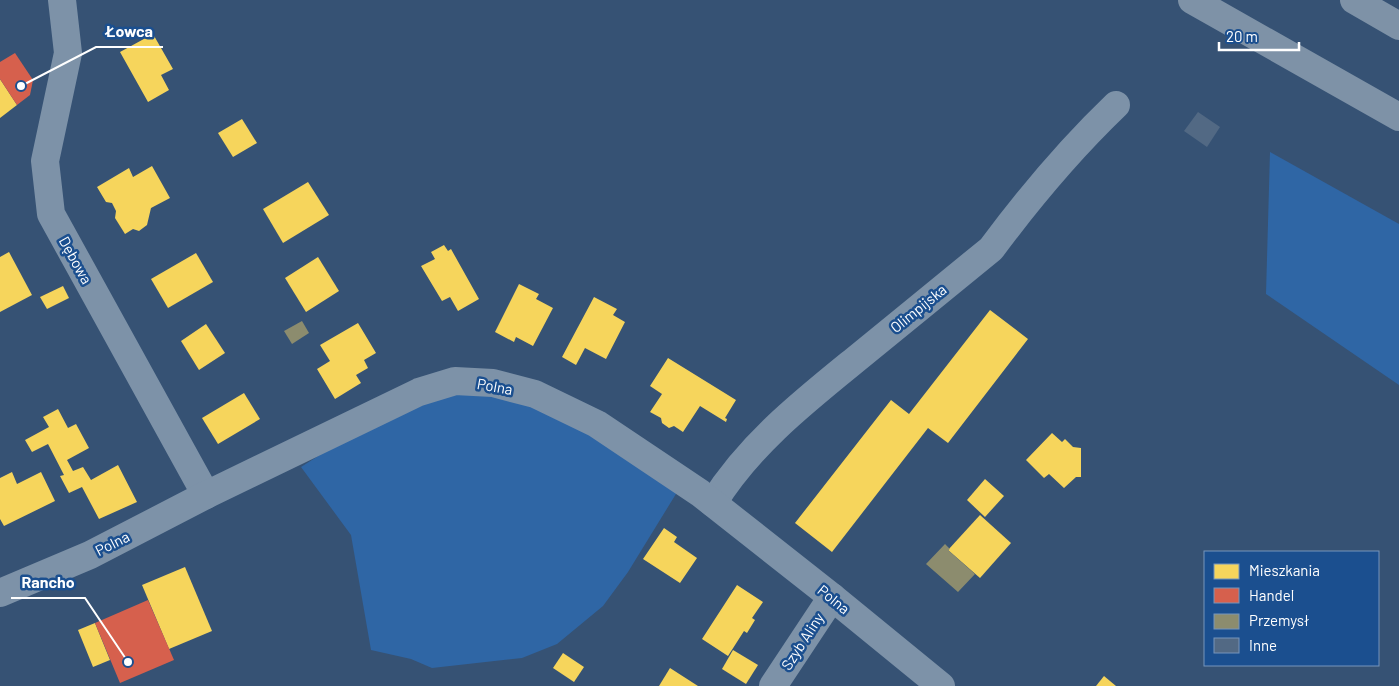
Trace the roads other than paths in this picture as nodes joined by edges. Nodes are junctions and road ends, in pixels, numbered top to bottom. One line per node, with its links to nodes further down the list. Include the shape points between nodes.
1 (62, 0): 7 (street, Dębowa, via 68,53 45,162 52,214)
2 (1192, 0): 6 (highway)
3 (1354, 0): 4 (highway)
4 (1399, 26)
5 (1116, 106): 8 (street, Olimpijska, via 1078,142 991,248 767,435 750,452)
6 (1399, 117)
7 (206, 496): 8 (street, Polna, via 419,392 455,381 493,383 544,398 596,424); 9 (street, Polna, via 90,555)
8 (713, 503): 10 (street, Polna)
9 (0, 593)
10 (832, 597): 11 (street, Szyb Aliny); 12 (street, Polna)
11 (773, 686)
12 (941, 686)

